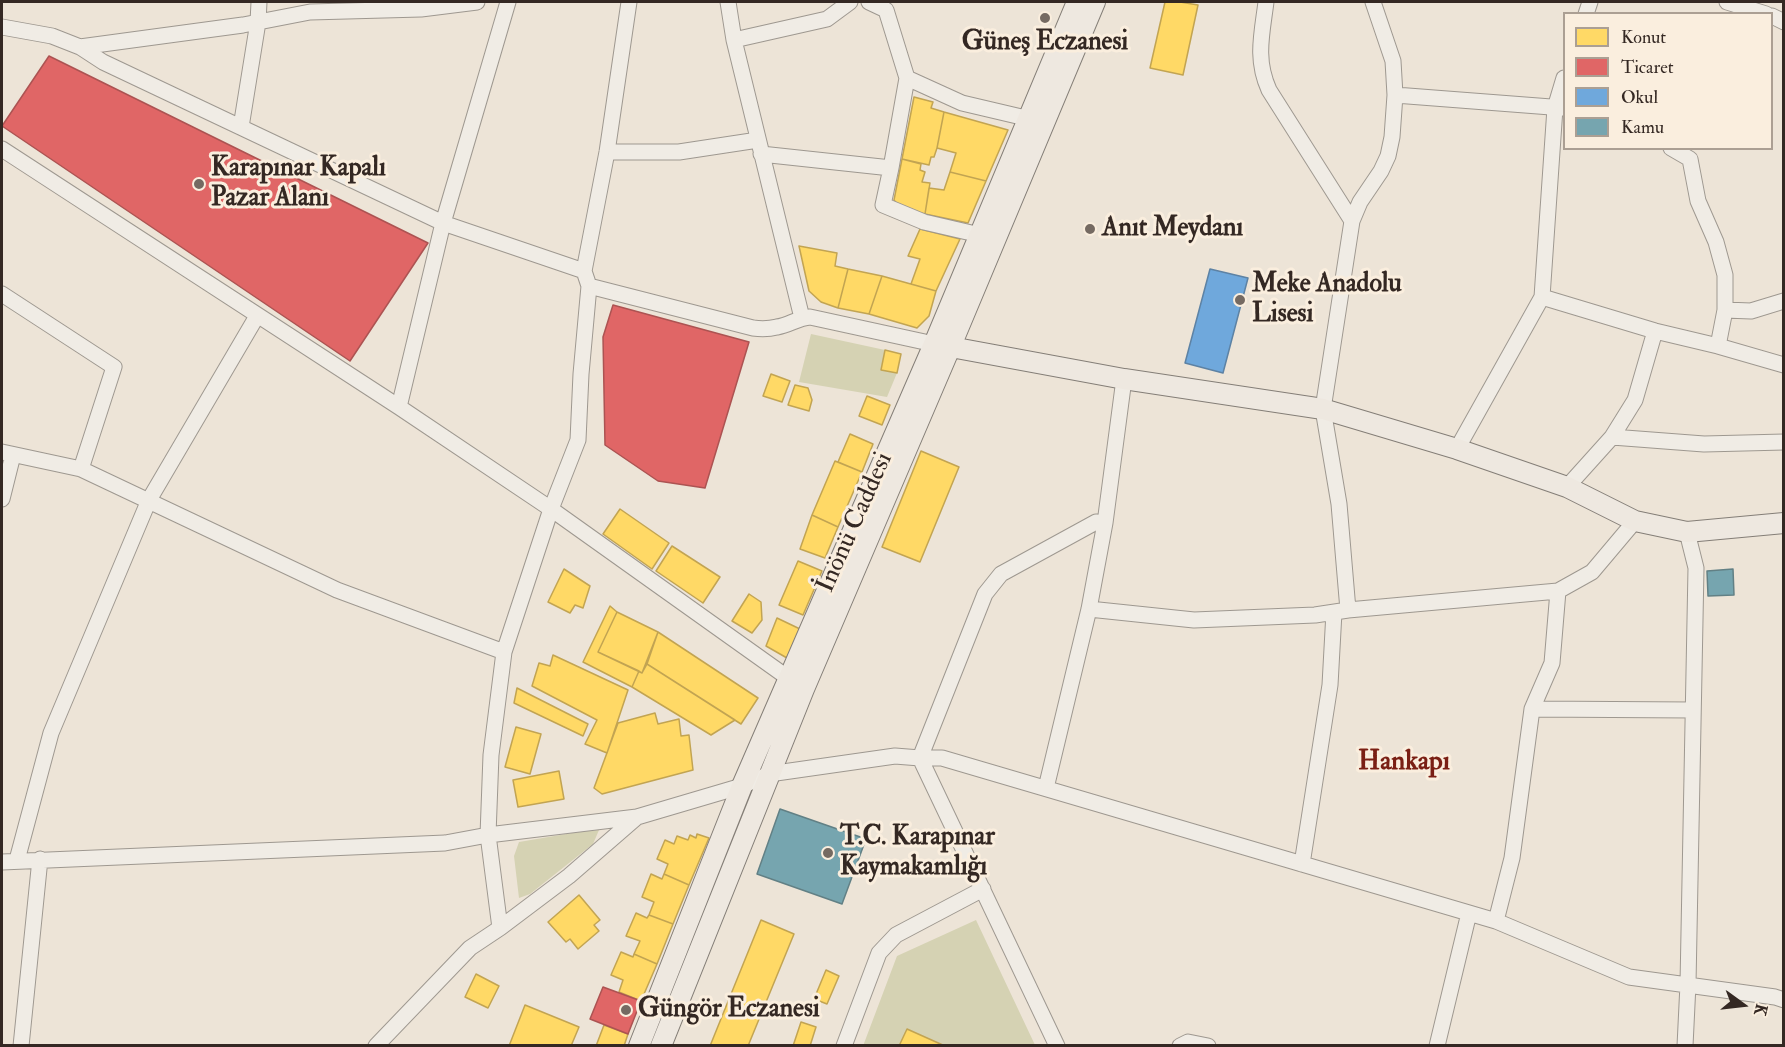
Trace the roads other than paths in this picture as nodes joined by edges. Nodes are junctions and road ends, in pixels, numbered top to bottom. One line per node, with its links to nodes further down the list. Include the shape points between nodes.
1 (259, 2): 14 (street)
2 (477, 2): 14 (street, via 421,9 310,12)
3 (508, 2): 30 (street)
4 (629, 2): 27 (street)
5 (728, 2): 16 (street)
6 (850, 2): 16 (street, via 827,19)
7 (869, 2): 18 (street, via 886,10)
8 (1077, 2): 22 (main road, İnönü Caddesi)
9 (1095, 2): 40 (main road, İnönü Caddesi)
10 (1266, 2): 29 (street, via 1262,74)
11 (1373, 2): 20 (street, via 1392,61)
12 (1727, 2): 13 (street)
13 (1762, 12)
14 (258, 22): 17 (street); 23 (street)
15 (2, 27): 17 (street, via 52,36)
16 (734, 40): 24 (street)
17 (80, 47): 23 (street, via 103,62)
18 (907, 78): 22 (street, via 962,103); 28 (street)
19 (1563, 86): 21 (street)
20 (1395, 95): 21 (street); 29 (street, via 1388,156)
21 (1560, 108): 34 (street)
22 (1029, 119): 31 (main road, İnönü Caddesi)
23 (241, 128): 30 (street)
24 (759, 147): 27 (street); 28 (street); 38 (street)
25 (1674, 150): 36 (street, via 1690,159 1698,201 1725,275)
26 (2, 151): 37 (street)
27 (606, 152): 32 (street)
28 (891, 168): 31 (street, via 883,206 924,222)
29 (1352, 221): 45 (street)
30 (443, 223): 32 (street); 44 (street)
31 (980, 235): 40 (main road, İnönü Caddesi)
32 (586, 279): 38 (street, via 753,328 779,327); 54 (street, via 578,440)
33 (2, 294): 50 (street, via 114,367)
34 (1542, 297): 39 (street); 48 (street)
35 (1784, 301): 36 (street, via 1751,311)
36 (1725, 310): 41 (street)
37 (257, 316): 44 (street); 53 (street)
38 (801, 318): 40 (street)
39 (1655, 332): 41 (street); 46 (street, via 1635,400)
40 (942, 346): 43 (main road); 63 (main road, İnönü Caddesi)
41 (1718, 346): 42 (street)
42 (1784, 365)
43 (1124, 379): 45 (main road); 56 (street)
44 (399, 407): 54 (street)
45 (1323, 409): 48 (main road); 61 (street, via 1339,504)
46 (1612, 437): 47 (street, via 1704,444); 51 (street)
47 (1784, 442)
48 (1457, 449): 51 (main road)
49 (7, 453): 50 (street); 52 (street)
50 (81, 469): 53 (street)
51 (1567, 487): 55 (main road)
52 (2, 499)
53 (149, 500): 62 (street, via 337,590); 73 (street, via 51,733)
54 (550, 509): 62 (street); 63 (street)
55 (1635, 520): 58 (main road); 59 (street, via 1592,572)
56 (1105, 522): 60 (street); 66 (street, via 1095,522 1001,574 986,594)
57 (1784, 523): 58 (main road)
58 (1687, 532): 65 (street, via 1696,568)
59 (1558, 591): 61 (street); 64 (street, via 1552,663)
60 (1089, 609): 61 (street, via 1194,620); 69 (street)
61 (1341, 611): 74 (street)
62 (504, 652): 71 (street, via 491,755)
63 (796, 684): 67 (main road, İnönü Caddesi); 68 (main road, İnönü Caddesi)
64 (1532, 709): 65 (street); 77 (street, via 1512,858)
65 (1693, 710): 79 (street)
66 (920, 758): 67 (street, via 894,756); 69 (street, via 942,758); 75 (street)
67 (769, 774): 68 (street); 84 (main road, İnönü Caddesi)
68 (742, 786): 70 (street); 83 (main road, İnönü Caddesi)
69 (1046, 788): 74 (street)
70 (637, 817): 71 (street); 78 (street, via 570,876)
71 (488, 836): 72 (street, via 445,843); 78 (street)
72 (40, 859): 73 (street); 81 (street)
73 (9, 861)
74 (1302, 864): 76 (street)
75 (983, 889): 85 (street, via 896,935 879,953); 86 (street)
76 (1469, 913): 77 (street); 89 (street)
77 (1496, 921): 79 (street, via 1629,977)
78 (500, 928): 82 (street, via 470,948)
79 (1688, 984): 80 (street); 90 (street)
80 (1784, 1000)
81 (21, 1046)
82 (376, 1046)
83 (639, 1046)
84 (661, 1046)
85 (844, 1046)
86 (1058, 1046)
87 (1180, 1046): 88 (street, via 1188,1042)
88 (1208, 1046)
89 (1437, 1046)
90 (1685, 1046)

